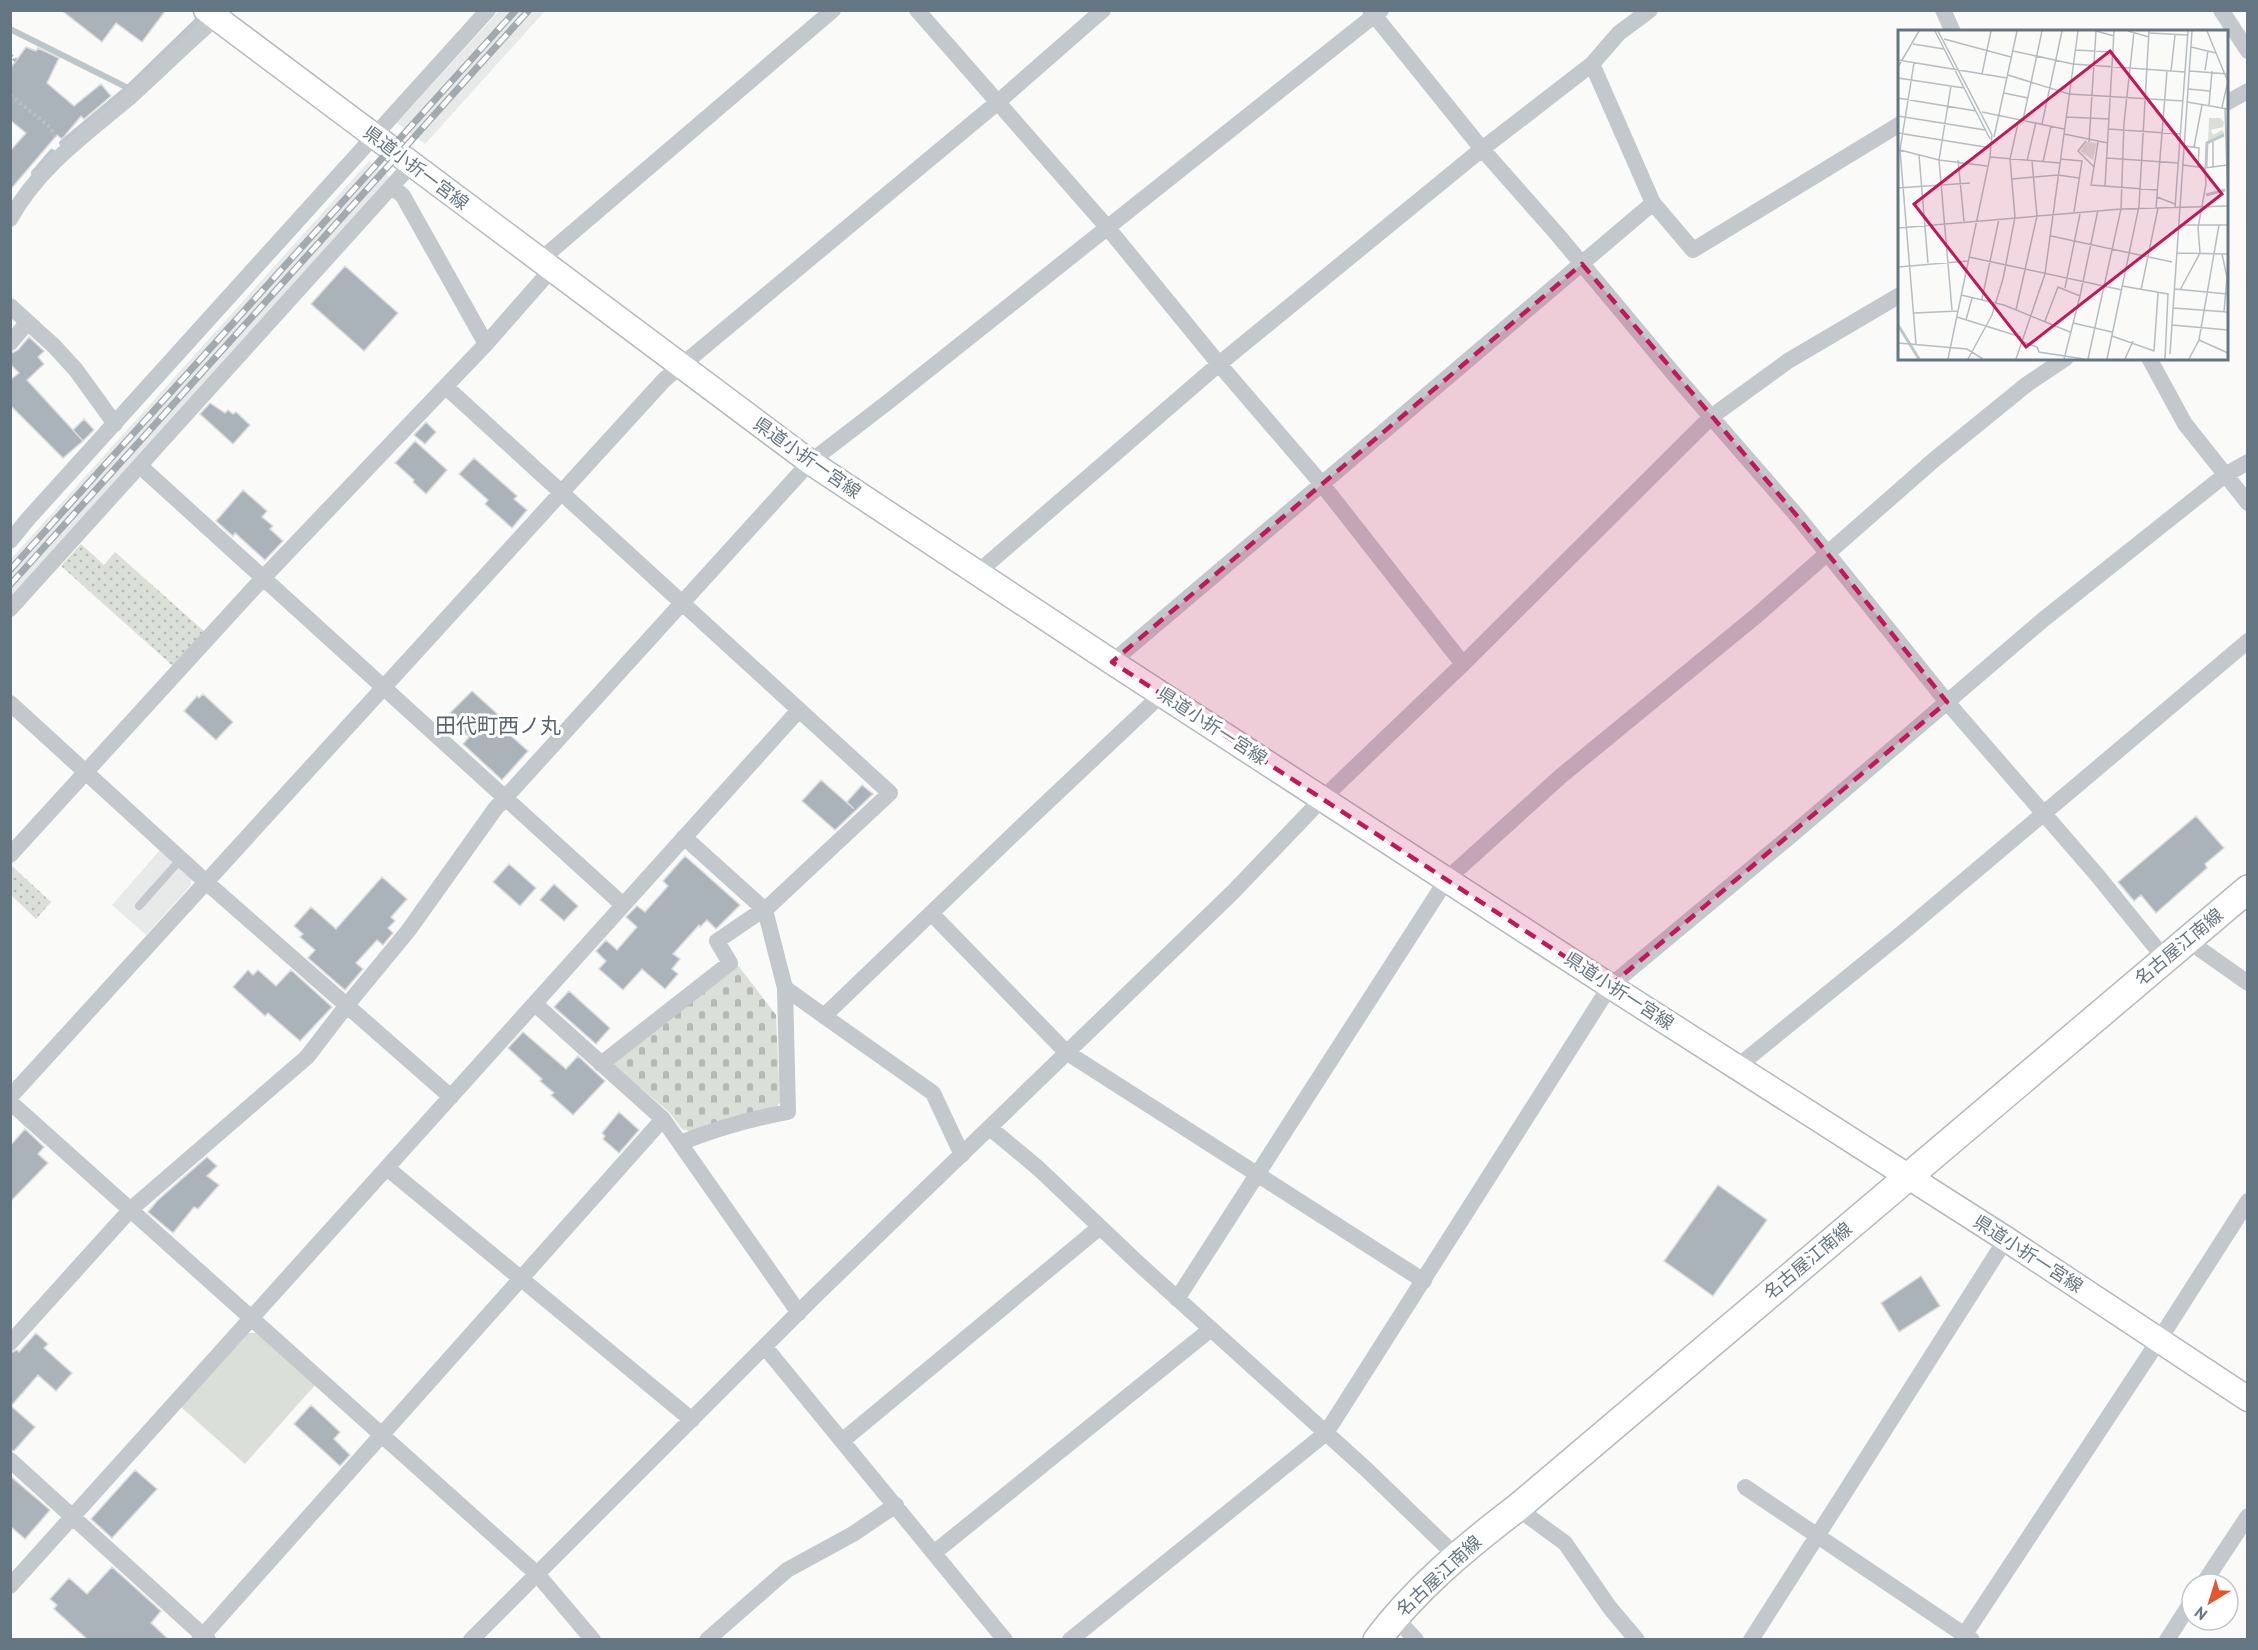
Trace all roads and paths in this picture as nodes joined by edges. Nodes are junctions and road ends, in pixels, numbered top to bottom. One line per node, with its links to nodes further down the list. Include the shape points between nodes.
1 (833, 10): 27 (street)
2 (917, 10): 16 (street)
3 (1103, 10): 16 (street)
4 (1650, 10): 13 (street, via 1618,33)
5 (1943, 10): 10 (street)
6 (2221, 10): 11 (street)
7 (1375, 12): 19 (street); 25 (street)
8 (215, 13): 18 (main road, 県道小折一宮線); 20 (street, via 128,98)
9 (479, 14): 18 (street)
10 (1952, 30)
11 (2247, 51)
12 (10, 55): 14 (path, via 15,59)
13 (1592, 64): 19 (street); 23 (street)
14 (10, 65)
15 (10, 95): 20 (path, via 50,127)
16 (998, 102): 25 (street); 36 (street)
17 (1898, 125): 23 (street, via 1693,250)
18 (375, 138): 21 (main road, 県道小折一宮線); 39 (street)
19 (1482, 149): 26 (street); 35 (street)
20 (63, 153): 24 (street)
21 (411, 165): 22 (street); 27 (main road, 県道小折一宮線)
22 (392, 186): 32 (street, via 403,196); 42 (street)
23 (1653, 203): 26 (street)
24 (10, 219)
25 (1107, 227): 35 (street); 40 (street)
26 (1582, 264): 38 (street); 44 (street)
27 (545, 265): 32 (street); 36 (main road, 県道小折一宮線)
28 (1898, 296): 38 (street, via 1788,361)
29 (10, 306): 30 (street)
30 (28, 322): 31 (street); 39 (street, via 76,370)
31 (10, 343)
32 (486, 344): 37 (street)
33 (2063, 360): 48 (street, via 1980,422)
34 (2150, 360): 43 (street, via 2185,424)
35 (1219, 364): 44 (street); 49 (street)
36 (680, 367): 40 (main road, 県道小折一宮線); 45 (street)
37 (446, 387): 45 (street); 50 (street)
38 (1711, 417): 48 (street); 55 (street)
39 (115, 424): 47 (street)
40 (810, 462): 49 (main road, 県道小折一宮線); 51 (street)
41 (2247, 462): 43 (street)
42 (140, 466): 50 (street); 52 (street)
43 (2225, 475): 46 (street); 58 (street, via 2125,552)
44 (1321, 483): 54 (street); 55 (street)
45 (561, 492): 51 (street); 56 (street)
46 (2247, 503)
47 (10, 541)
48 (1828, 553): 58 (street); 68 (street, via 1561,776)
49 (977, 573): 54 (main road, 県道小折一宮線)
50 (263, 578): 56 (street); 61 (street)
51 (682, 603): 60 (street); 62 (street)
52 (10, 609)
53 (2247, 641): 64 (street)
54 (1112, 662): 57 (main road, 県道小折一宮線)
55 (1463, 664): 63 (street)
56 (384, 687): 62 (street); 69 (street)
57 (1162, 694): 63 (main road, 県道小折一宮線); 74 (street)
58 (1947, 702): 64 (street); 78 (street)
59 (10, 703): 61 (street)
60 (799, 710): 65 (street); 73 (street, via 890,793)
61 (86, 772): 66 (street); 67 (street)
62 (505, 798): 71 (street); 81 (street, via 408,931)
63 (1323, 798): 68 (main road, 県道小折一宮線); 83 (street, via 1233,892)
64 (2042, 813): 76 (street); 85 (street)
65 (684, 837): 71 (street); 73 (street)
66 (10, 855)
67 (181, 860): 69 (street); 72 (lane)
68 (1447, 879): 78 (main road, 県道小折一宮線); 93 (street)
69 (206, 882): 81 (street); 87 (street)
70 (2247, 889): 75 (main road, 名古屋江南線)
71 (623, 905): 80 (street)
72 (140, 906)
73 (765, 909): 79 (street); 84 (street, via 717,941 730,963)
74 (931, 913): 82 (street); 83 (street)
75 (2187, 940): 76 (main road, 名古屋江南線); 77 (street)
76 (2165, 959): 94 (main road, 名古屋江南線)
77 (2247, 983)
78 (1610, 986): 85 (main road, 県道小折一宮線); 100 (street)
79 (784, 988): 82 (street); 90 (street, via 789,1112 748,1119)
80 (535, 1004): 84 (street); 86 (street)
81 (347, 1005): 86 (street); 96 (street, via 307,1058)
82 (824, 1016): 91 (street, via 933,1093)
83 (1066, 1052): 89 (street); 93 (street)
84 (602, 1064): 88 (street)
85 (1737, 1067): 94 (main road, 県道小折一宮線)
86 (451, 1097): 92 (street)
87 (10, 1099): 96 (street)
88 (663, 1119): 90 (street); 99 (street)
89 (990, 1128): 91 (street); 97 (street, via 1038,1167)
90 (680, 1143): 102 (street)
91 (963, 1155): 102 (street)
92 (387, 1168): 99 (street); 103 (street)
93 (1257, 1173): 100 (street); 101 (street)
94 (1908, 1177): 98 (main road, 県道小折一宮線); 116 (main road, 名古屋江南線)
95 (2247, 1201): 105 (street)
96 (131, 1209): 103 (street); 106 (street)
97 (1100, 1227): 101 (street); 112 (street)
98 (2006, 1239): 105 (main road, 県道小折一宮線); 119 (street)
99 (522, 1278): 109 (street); 111 (street)
100 (1424, 1281): 110 (street)
101 (1177, 1299): 104 (street)
102 (799, 1313): 107 (street)
103 (252, 1318): 111 (street); 117 (street)
104 (1211, 1329): 110 (street); 120 (street)
105 (2159, 1340): 108 (main road, 県道小折一宮線); 128 (street)
106 (10, 1343)
107 (765, 1347): 109 (street); 112 (street)
108 (2247, 1399)
109 (692, 1420): 123 (street)
110 (1326, 1433): 121 (street); 133 (street)
111 (383, 1434): 123 (street); 127 (street)
112 (842, 1441): 115 (street)
113 (10, 1460): 117 (street)
114 (1745, 1487): 119 (street)
115 (896, 1505): 120 (street); 131 (street, via 787,1570)
116 (1517, 1508): 121 (main road, 名古屋江南線); 136 (street, via 1565,1543)
117 (74, 1516): 124 (street); 127 (street)
118 (2247, 1516): 122 (street)
119 (1818, 1535): 128 (street); 137 (street)
120 (935, 1552): 132 (street)
121 (1456, 1556): 125 (main road, 名古屋江南線)
122 (2211, 1572)
123 (537, 1574): 129 (street); 130 (street)
124 (10, 1586)
125 (1394, 1616): 134 (main road, 名古屋江南線); 135 (street)
126 (2180, 1620): 138 (street)
127 (204, 1638)
128 (1966, 1638)
129 (471, 1640)
130 (593, 1640)
131 (707, 1640)
132 (1005, 1640)
133 (1070, 1640)
134 (1377, 1640)
135 (1416, 1640)
136 (1637, 1640)
137 (1750, 1640)
138 (2167, 1640)

